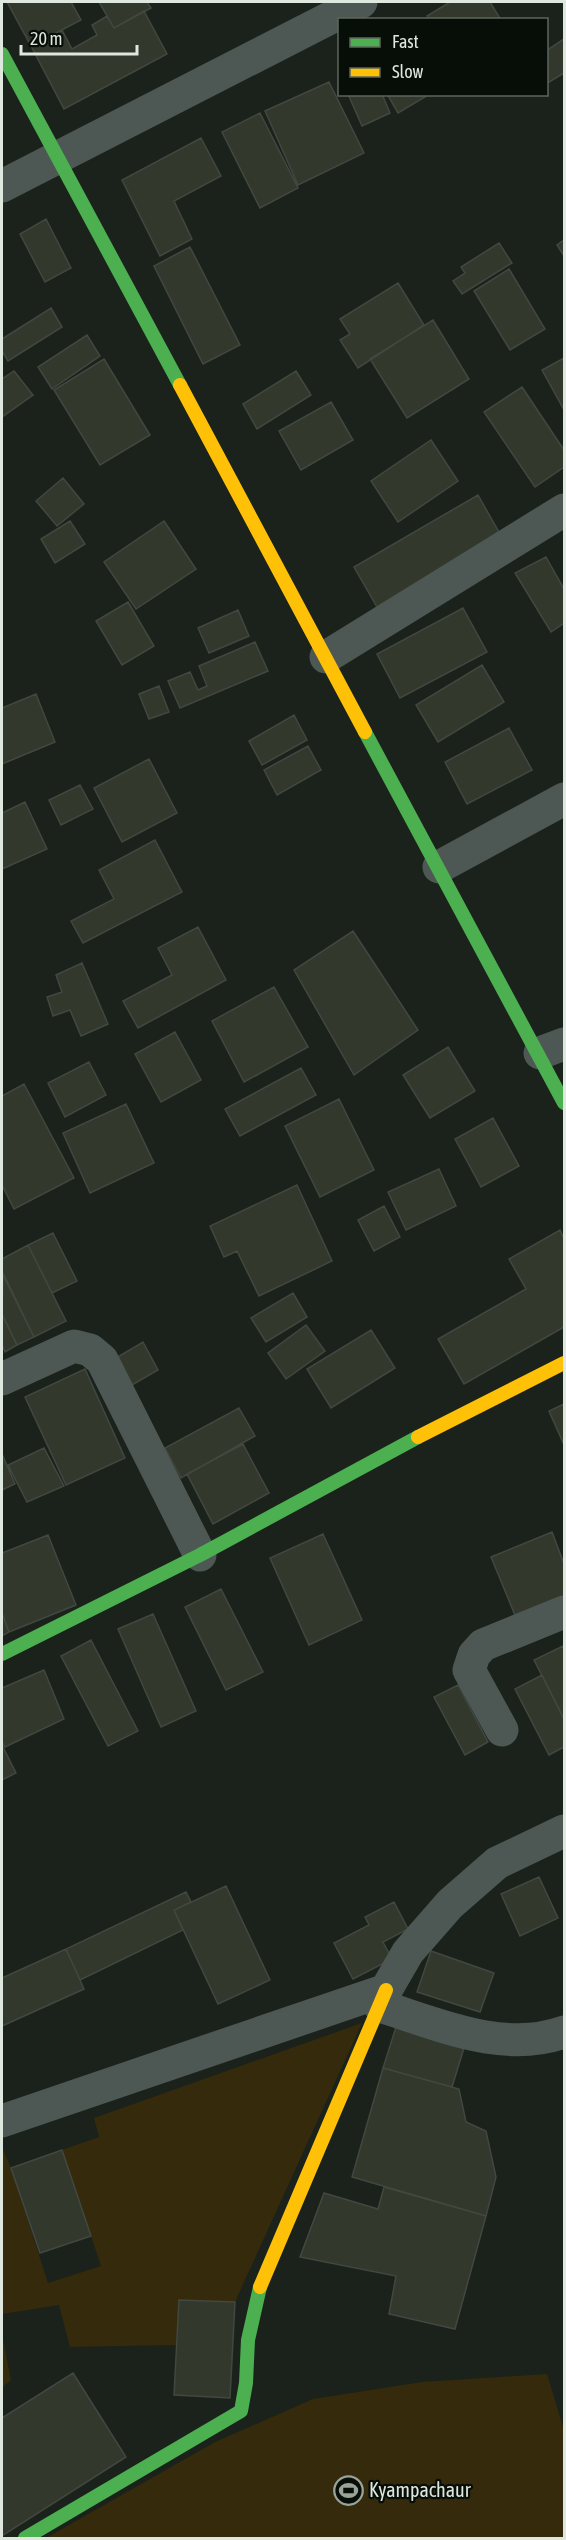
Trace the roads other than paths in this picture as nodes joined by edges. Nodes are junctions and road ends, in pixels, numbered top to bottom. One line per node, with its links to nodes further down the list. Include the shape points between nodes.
1 (361, 2): 3 (street)
2 (2, 54): 3 (street)
3 (57, 158): 4 (street); 6 (street)
4 (2, 186)
5 (564, 510): 6 (street)
6 (326, 657): 8 (street)
7 (564, 800): 8 (street)
8 (439, 867): 9 (street)
9 (552, 1049): 10 (street)
10 (564, 1103)
11 (564, 1364): 13 (street, via 372,1461)
12 (2, 1379): 13 (street, via 74,1346 90,1350 102,1360)
13 (200, 1555): 15 (street)
14 (564, 1612): 16 (street, via 483,1645 474,1656 469,1670)
15 (2, 1654)
16 (502, 1730)
17 (564, 1832): 18 (street, via 497,1863 450,1904 408,1952)
18 (383, 1998): 19 (street, via 482,2038 548,2038); 20 (street); 21 (street, via 262,2279 248,2340 241,2411)
19 (564, 2032)
20 (2, 2121)
21 (26, 2538)

